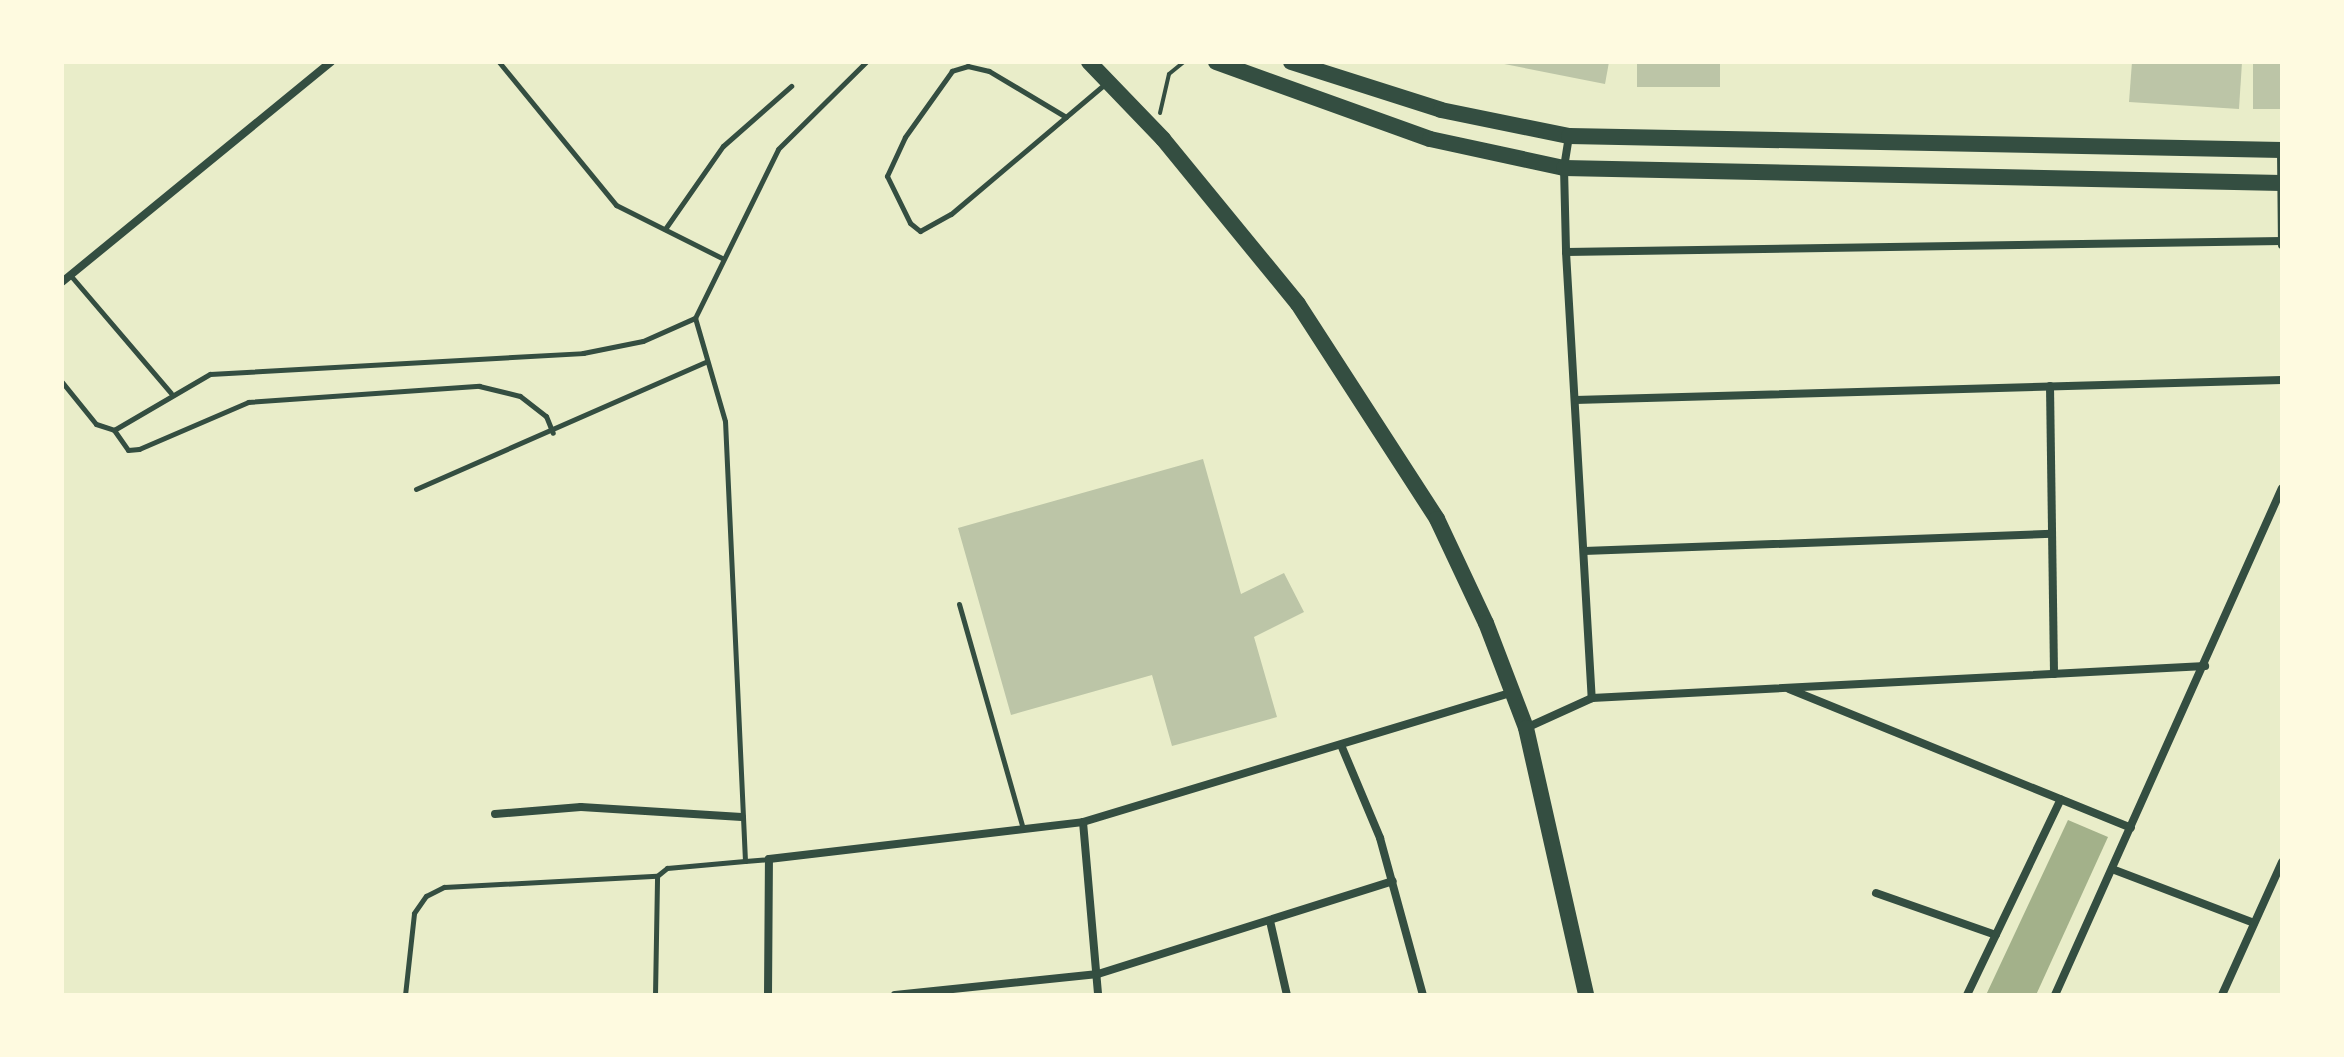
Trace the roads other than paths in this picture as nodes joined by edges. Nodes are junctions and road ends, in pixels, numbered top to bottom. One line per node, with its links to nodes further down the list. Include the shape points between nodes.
1 (331, 62): 19 (street)
2 (499, 62): 15 (lane, via 616,205)
3 (866, 62): 18 (lane, via 778,149)
4 (1089, 62): 8 (main road)
5 (1216, 62): 13 (main road, via 1430,139)
6 (1291, 62): 7 (main road)
7 (1328, 68): 11 (main road, via 1441,110)
8 (1108, 81): 10 (lane); 38 (main road, via 1163,139 1298,304 1464,571)
9 (791, 86): 15 (lane, via 723,146)
10 (1066, 117): 10 (lane, via 951,214 920,231 910,223 887,176 905,137 952,71 968,66 989,71)
11 (1569, 136): 12 (main road); 13 (street)
12 (2281, 150): 14 (street)
13 (1564, 168): 14 (main road); 17 (street)
14 (2282, 183): 16 (street)
15 (665, 229): 18 (lane)
16 (2282, 243): 17 (street)
17 (1566, 252): 27 (street)
18 (722, 258): 21 (lane)
19 (70, 275): 20 (street); 26 (lane)
20 (62, 282)
21 (695, 318): 22 (lane); 26 (lane, via 643,341 583,353 210,374)
22 (705, 362): 29 (lane); 44 (lane, via 725,421)
23 (2282, 380): 25 (street)
24 (62, 382): 28 (lane, via 96,424)
25 (2050, 386): 27 (street); 32 (street)
26 (171, 393): 28 (lane, via 141,418)
27 (1575, 400): 33 (street)
28 (114, 430): 29 (lane, via 128,450 139,449 248,402 479,386 520,396 546,416)
29 (553, 433): 31 (lane)
30 (2282, 488): 35 (street)
31 (416, 489)
32 (2052, 534): 33 (street); 36 (street)
33 (1584, 551): 39 (street)
34 (959, 604): 46 (lane)
35 (2205, 666): 36 (street); 47 (street)
36 (2054, 674): 37 (street)
37 (1785, 687): 39 (street); 42 (street)
38 (1515, 692): 40 (main road); 41 (street)
39 (1592, 698): 40 (street)
40 (1526, 728): 66 (main road)
41 (1341, 745): 45 (street); 53 (street)
42 (2061, 799): 47 (street); 57 (street)
43 (495, 814): 44 (street, via 581,807)
44 (742, 817): 49 (lane)
45 (1083, 822): 46 (street); 58 (street)
46 (1023, 828): 48 (street)
47 (2131, 828): 51 (street)
48 (769, 859): 49 (lane); 61 (street)
49 (745, 861): 52 (lane, via 667,868)
50 (2282, 862): 56 (street)
51 (2112, 869): 56 (street); 68 (street)
52 (657, 876): 59 (lane, via 444,887 426,896 414,913); 60 (lane)
53 (1393, 881): 55 (street); 65 (street)
54 (1876, 893): 57 (street)
55 (1270, 921): 58 (street); 64 (street)
56 (2254, 923): 69 (street)
57 (1996, 935): 67 (street)
58 (1098, 974): 62 (street); 63 (street)
59 (405, 995)
60 (655, 995)
61 (768, 995)
62 (895, 995)
63 (1098, 995)
64 (1287, 995)
65 (1423, 995)
66 (1586, 995)
67 (1967, 995)
68 (2055, 995)
69 (2222, 995)

